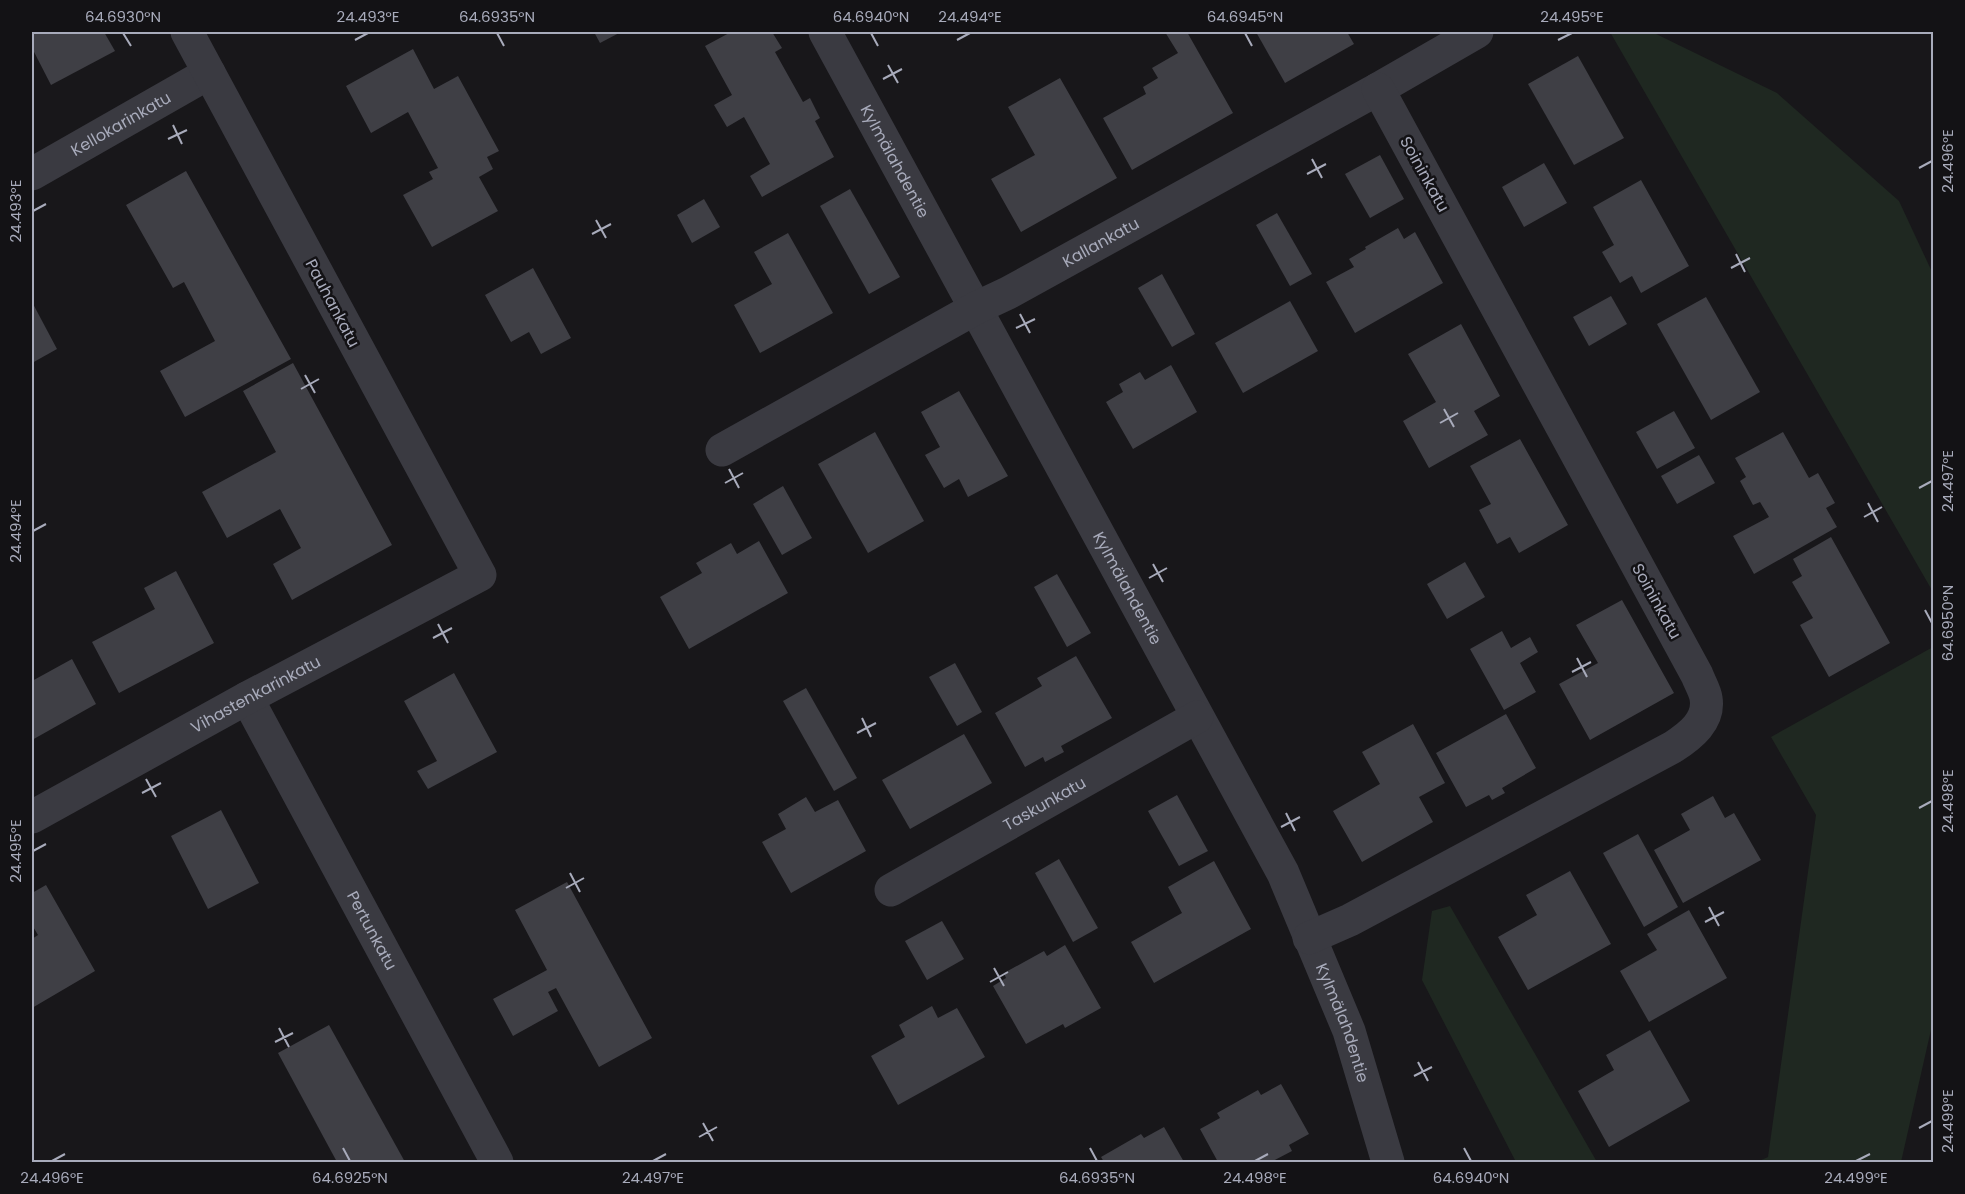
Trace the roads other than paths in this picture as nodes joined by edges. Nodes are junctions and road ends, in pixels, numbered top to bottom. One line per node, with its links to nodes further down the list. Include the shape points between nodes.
1 (187, 32): 4 (street, Pauhankatu)
2 (825, 32): 7 (street, Kylmälahdentie)
3 (1477, 32): 5 (street, Kallankatu)
4 (209, 73): 6 (street, Kellokarinkatu); 9 (street, Pauhankatu)
5 (1378, 89): 7 (street, Kallankatu); 14 (street, Soininkatu, via 1698,675 1707,699 1704,718 1691,736 1673,747 1350,920)
6 (32, 174)
7 (976, 308): 8 (street, Kallankatu); 11 (street, Kylmälahdentie)
8 (722, 450)
9 (480, 575): 10 (street, Vihastenkarinkatu)
10 (247, 698): 12 (street, Vihastenkarinkatu); 15 (street, Pertunkatu)
11 (1197, 717): 13 (street, Taskunkatu); 14 (street, Kylmälahdentie, via 1283,873)
12 (32, 817)
13 (891, 890)
14 (1309, 938): 16 (street, Kylmälahdentie, via 1349,1031)
15 (497, 1162)
16 (1388, 1162)

